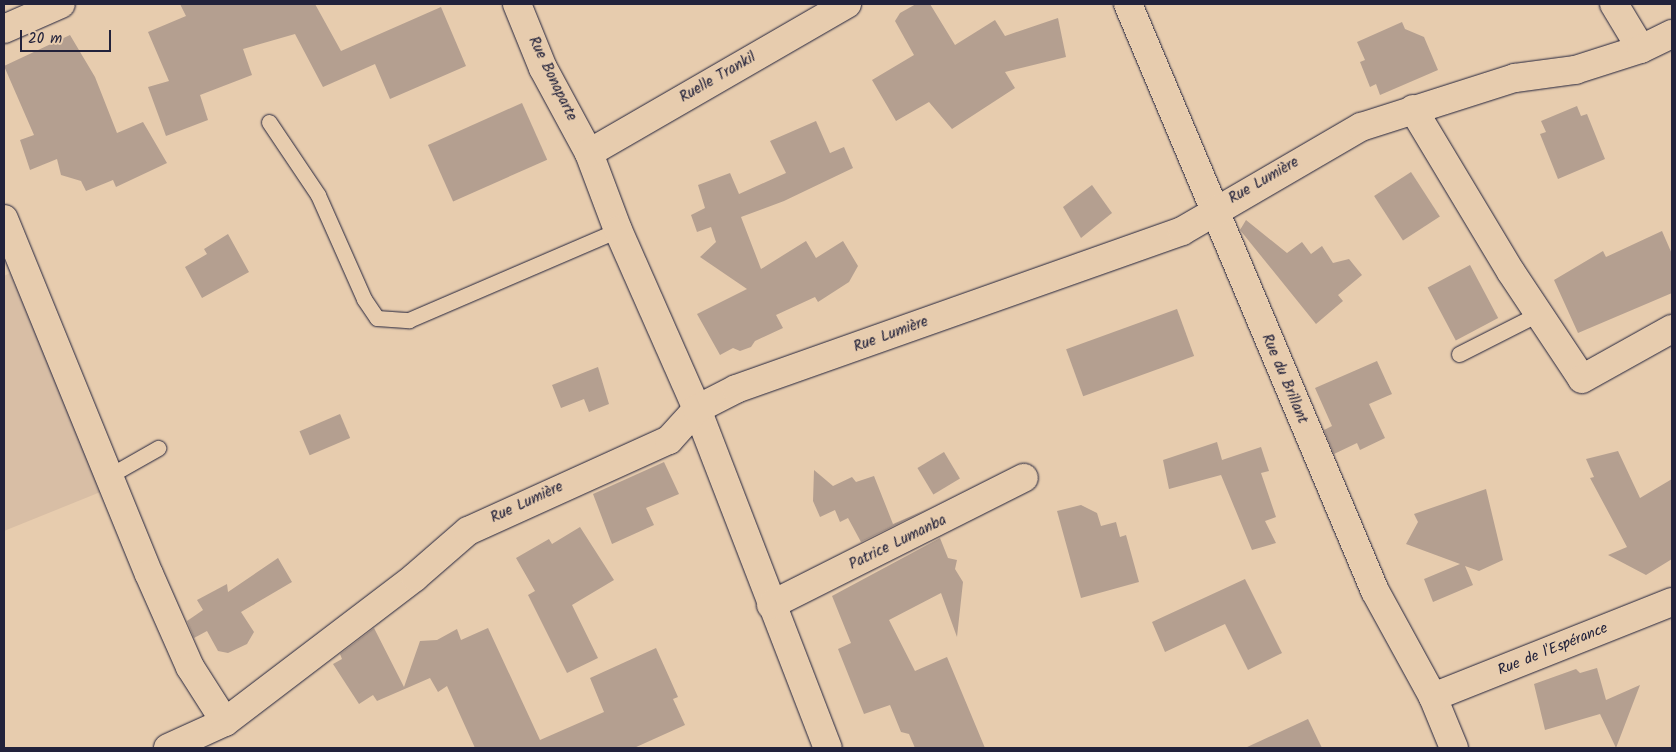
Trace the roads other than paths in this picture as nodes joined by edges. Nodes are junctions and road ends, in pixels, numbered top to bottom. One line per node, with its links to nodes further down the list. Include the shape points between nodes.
1 (61, 4): 6 (street)
2 (519, 4): 11 (street, Rue Bonaparte, via 544,68)
3 (846, 4): 11 (street, Ruelle Trankil)
4 (1128, 4): 12 (street, Rue du Brillant)
5 (1614, 4): 8 (street)
6 (4, 29)
7 (1672, 34): 8 (street, Rue Lumière)
8 (1641, 49): 9 (street, Rue Lumière, via 1575,70 1515,78)
9 (1413, 108): 12 (street, Rue Lumière, via 1361,127); 15 (street)
10 (269, 122): 14 (lane, via 318,195 364,300 377,318 409,320)
11 (590, 154): 14 (street, Rue Bonaparte)
12 (1214, 210): 18 (street, Rue Lumière, via 1182,230 1148,244 736,389); 24 (street, Rue du Brillant, via 1375,591)
13 (4, 219): 20 (street)
14 (618, 230): 18 (street, Rue Bonaparte)
15 (1538, 314): 16 (street, via 1582,379); 17 (lane)
16 (1672, 329)
17 (1459, 354)
18 (697, 410): 23 (street, Rue Bonaparte); 25 (street, Rue Lumière, via 669,440 468,532 415,577)
19 (158, 448): 20 (lane)
20 (108, 477): 25 (street, via 190,667)
21 (1024, 478): 23 (street, Patrice Lumanba)
22 (1672, 602): 24 (street, Rue de l'Espérance)
23 (771, 605): 27 (street, Rue Bonaparte)
24 (1433, 698): 28 (street, Rue du Brillant)
25 (225, 722): 26 (street, Rue Lumière)
26 (168, 748)
27 (828, 748)
28 (1454, 748)

